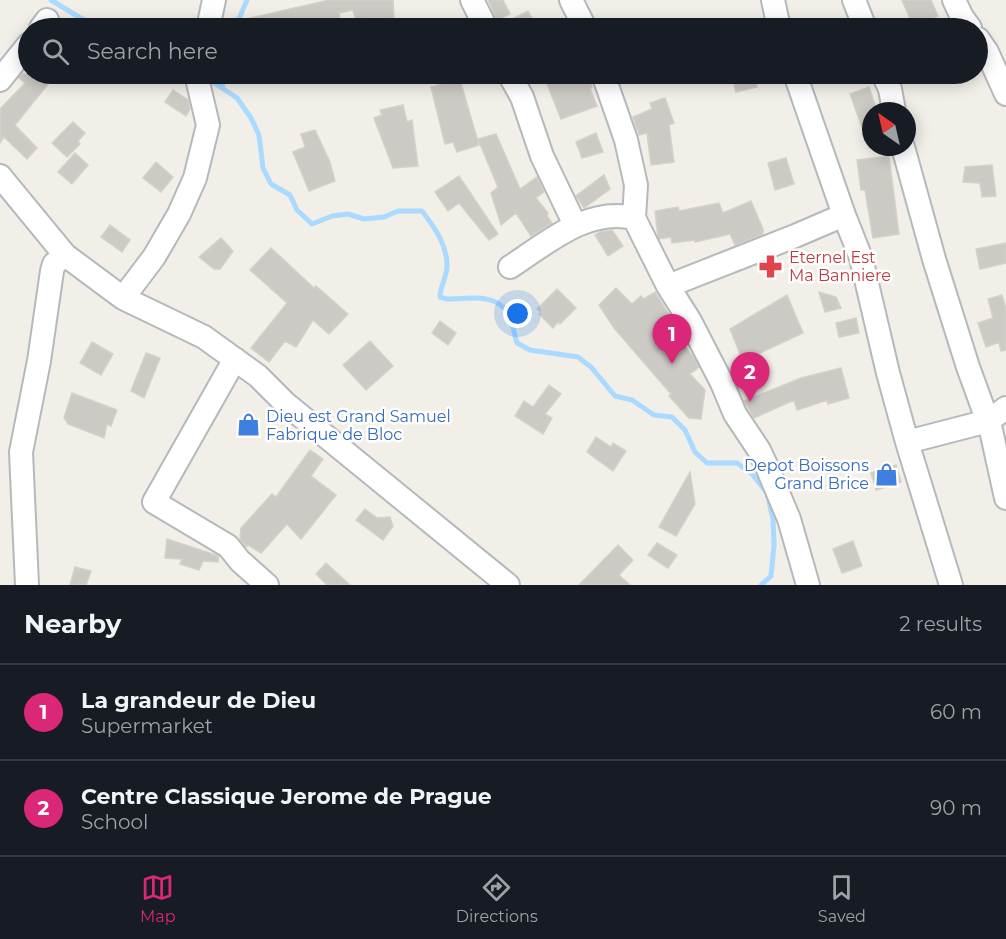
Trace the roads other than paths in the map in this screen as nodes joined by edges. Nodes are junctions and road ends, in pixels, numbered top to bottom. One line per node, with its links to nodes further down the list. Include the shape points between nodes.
1 (214, 0): 7 (street)
2 (472, 0): 8 (street)
3 (572, 0): 9 (street)
4 (773, 0): 10 (street)
5 (854, 0): 11 (street)
6 (954, 0): 12 (street)
7 (210, 18)
8 (481, 18)
9 (580, 18)
10 (777, 18)
11 (861, 18)
12 (963, 18)
13 (988, 54): 21 (street)
14 (18, 58): 15 (street)
15 (0, 80)
16 (198, 84): 31 (street, via 208,124 195,178 154,256)
17 (515, 84): 27 (street, via 542,156)
18 (606, 84): 26 (street, via 626,140 636,185)
19 (798, 84): 25 (street)
20 (888, 84): 22 (street)
21 (1006, 94)
22 (892, 102)
23 (905, 156): 34 (street, via 934,259)
24 (4, 189): 28 (street)
25 (844, 215): 30 (street); 35 (street, via 861,258)
26 (634, 218): 27 (street, via 606,215); 30 (street)
27 (575, 225): 29 (street)
28 (65, 255): 31 (street); 38 (street, via 52,271 21,452)
29 (510, 267)
30 (668, 286): 40 (street, via 767,467 789,519)
31 (123, 298): 32 (street, via 204,337)
32 (235, 359): 37 (street); 39 (street, via 154,502 228,546)
33 (1006, 408): 34 (street)
34 (988, 422): 35 (street); 36 (street)
35 (907, 442): 41 (street)
36 (1006, 498)
37 (494, 581)
38 (27, 585)
39 (267, 585)
40 (808, 585)
41 (951, 585)

